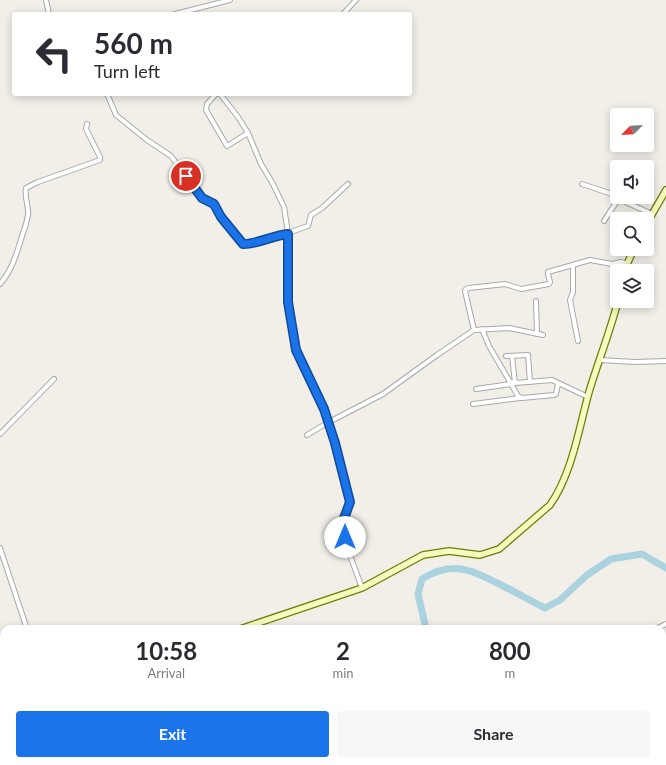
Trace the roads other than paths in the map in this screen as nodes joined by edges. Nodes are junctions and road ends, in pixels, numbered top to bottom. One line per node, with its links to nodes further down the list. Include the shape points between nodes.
1 (46, 0): 4 (street)
2 (230, 0): 5 (street)
3 (356, 0): 6 (street)
4 (49, 12)
5 (183, 12)
6 (345, 12)
7 (108, 96): 21 (street, via 116,115 170,156 202,198 214,204 243,244)
8 (214, 96): 11 (street, via 207,104 206,110 227,146)
9 (222, 96): 11 (street)
10 (87, 124): 27 (street, via 86,130 100,160 38,182 26,189 28,218 15,260)
11 (248, 133): 21 (street, via 284,207)
12 (348, 184): 21 (street, via 311,215 308,225)
13 (582, 184): 15 (street)
14 (666, 190): 19 (street)
15 (610, 193)
16 (614, 204): 20 (street)
17 (632, 204): 18 (street)
18 (648, 212)
19 (653, 212)
20 (604, 222)
21 (288, 234): 47 (street, via 288,302 296,350)
22 (631, 256): 25 (street)
23 (612, 264): 25 (street)
24 (612, 264): 26 (street, via 590,260)
25 (627, 264)
26 (573, 265): 30 (street, via 548,272 549,284 521,289 505,284 466,289); 34 (street, via 573,292 570,300)
27 (0, 284)
28 (536, 301): 32 (street)
29 (616, 308): 37 (street)
30 (474, 330): 31 (street); 47 (street, via 384,394)
31 (482, 330): 32 (street, via 509,328); 41 (street)
32 (537, 334): 33 (street)
33 (543, 336)
34 (578, 341)
35 (506, 356): 36 (street)
36 (512, 356): 40 (street, via 528,355); 41 (street)
37 (600, 360): 38 (street); 44 (street)
38 (666, 361)
39 (54, 379): 48 (street)
40 (530, 382): 41 (street); 42 (street, via 550,380)
41 (512, 383): 43 (street); 45 (street)
42 (558, 383): 44 (street); 45 (street, via 554,395)
43 (476, 389)
44 (588, 397): 51 (street, via 571,460 556,497 520,532 499,549 480,555 449,551 422,555)
45 (520, 398): 46 (street)
46 (473, 404)
47 (329, 422): 49 (street); 51 (street, via 350,502 342,524)
48 (0, 434)
49 (307, 435)
50 (0, 548): 52 (street)
51 (362, 588): 53 (street)
52 (26, 625)
53 (252, 625)

